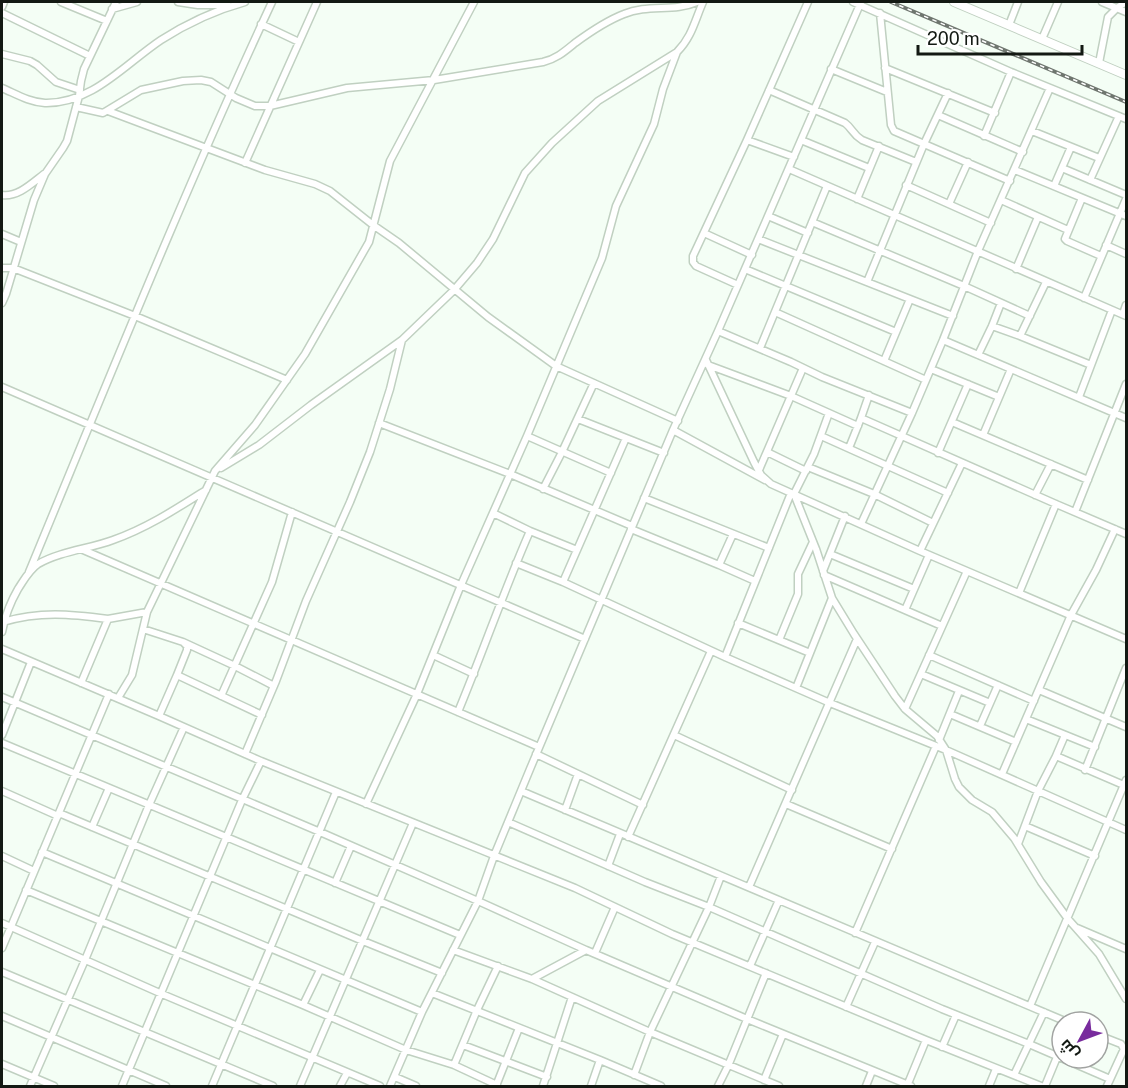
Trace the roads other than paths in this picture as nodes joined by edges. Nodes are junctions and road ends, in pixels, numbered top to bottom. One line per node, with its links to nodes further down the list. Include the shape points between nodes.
1 (4, 2): 21 (street)
2 (61, 2): 27 (street)
3 (116, 2): 23 (street)
4 (137, 2): 23 (street)
5 (178, 2): 20 (street)
6 (245, 2): 20 (street)
7 (272, 2): 28 (street)
8 (317, 2): 31 (street)
9 (474, 2): 40 (street)
10 (698, 2): 40 (street, via 639,9 622,15 601,25 553,60)
11 (703, 2): 32 (street, via 686,44)
12 (808, 2): 43 (street)
13 (853, 2): 19 (street)
14 (954, 2): 29 (street)
15 (1018, 2): 29 (street)
16 (1058, 2): 30 (street)
17 (1102, 2): 22 (street)
18 (1126, 2): 22 (street)
19 (860, 3): 26 (street); 37 (street)
20 (232, 5): 45 (street, via 177,30 105,83)
21 (2, 7)
22 (1117, 8): 24 (street); 35 (street, via 1107,20)
23 (112, 9): 27 (street)
24 (1126, 12)
25 (2, 13): 34 (street)
26 (880, 13): 36 (street); 38 (street)
27 (107, 21): 34 (street)
28 (261, 24): 31 (street); 47 (street)
29 (1008, 25): 30 (street)
30 (1042, 39): 35 (street)
31 (299, 42): 48 (street)
32 (677, 52): 115 (street, via 598,100 552,143 525,173 493,239); 138 (street, via 654,124 616,206 602,258)
33 (2, 54): 45 (street, via 30,61 56,82)
34 (90, 56): 45 (street)
35 (1099, 63): 39 (street)
36 (885, 68): 44 (street); 46 (street)
37 (831, 69): 44 (street); 50 (street)
38 (1011, 72): 41 (street); 52 (street)
39 (1126, 75)
40 (434, 80): 48 (street, via 347,88); 92 (street, via 390,161)
41 (1050, 88): 54 (street); 56 (street)
42 (2, 89): 45 (street, via 47,103)
43 (769, 90): 50 (street); 58 (street)
44 (887, 92): 60 (street, via 892,128)
45 (80, 93): 49 (street)
46 (948, 93): 52 (street); 53 (street)
47 (229, 94): 48 (street, via 255,106); 51 (street, via 211,82 183,81 141,90); 63 (street)
48 (270, 106): 69 (street)
49 (76, 107): 51 (street, via 98,113); 74 (street, via 67,141)
50 (814, 110): 59 (street); 61 (street, via 845,123 862,140)
51 (108, 111): 63 (street)
52 (995, 113): 57 (street)
53 (938, 115): 57 (street); 60 (street)
54 (1119, 116): 55 (street); 66 (street)
55 (1126, 119)
56 (1032, 131): 62 (street); 64 (street)
57 (984, 136): 64 (street)
58 (747, 140): 65 (street); 94 (street)
59 (801, 140): 65 (street); 70 (street)
60 (924, 144): 67 (street); 68 (street)
61 (879, 146): 67 (street); 70 (street)
62 (1071, 147): 66 (street); 71 (street)
63 (206, 148): 69 (street); 124 (street)
64 (1023, 152): 73 (street)
65 (794, 157): 72 (street)
66 (1099, 158): 75 (street)
67 (916, 162): 77 (street)
68 (968, 162): 76 (street); 85 (street)
69 (245, 163): 92 (street, via 322,187)
70 (869, 168): 83 (street)
71 (1062, 168): 75 (street); 79 (street)
72 (789, 169): 78 (street); 88 (street)
73 (1015, 170): 76 (street); 79 (street)
74 (45, 174): 80 (street, via 15,195); 98 (street)
75 (1090, 180): 81 (street)
76 (1010, 181): 84 (street)
77 (906, 185): 85 (street); 86 (street)
78 (827, 186): 83 (street); 90 (street)
79 (1054, 186): 82 (street)
80 (2, 195)
81 (1126, 197): 87 (street)
82 (1082, 198): 87 (street); 93 (street)
83 (857, 199): 86 (street)
84 (1001, 200): 89 (street); 91 (street)
85 (949, 204): 91 (street)
86 (894, 215): 100 (street); 101 (street)
87 (1123, 215): 99 (street)
88 (768, 216): 95 (street); 97 (street)
89 (1038, 217): 93 (street); 109 (street)
90 (812, 222): 95 (street); 100 (street)
91 (991, 223): 101 (street)
92 (373, 225): 115 (street); 142 (street, via 369,242)
93 (1068, 230): 105 (street, via 1066,241)
94 (704, 233): 104 (street); 112 (street, via 693,262)
95 (808, 233): 102 (street)
96 (2, 234): 98 (street)
97 (758, 239): 102 (street); 104 (street)
98 (21, 242): 107 (street)
99 (1106, 245): 103 (street); 105 (street)
100 (880, 250): 110 (street); 114 (street)
101 (978, 251): 109 (street); 114 (street)
102 (799, 254): 110 (street); 113 (street)
103 (1126, 254)
104 (752, 255): 108 (street)
105 (1101, 256): 116 (street)
106 (2, 268): 107 (street)
107 (13, 268): 118 (street); 124 (street)
108 (745, 269): 112 (street); 113 (street)
109 (1016, 269): 111 (street)
110 (867, 282): 117 (street)
111 (1046, 282): 116 (street); 126 (street)
112 (738, 285): 128 (street)
113 (786, 286): 122 (street); 129 (street)
114 (964, 286): 119 (street); 125 (street)
115 (454, 290): 131 (street); 138 (street)
116 (1084, 298): 121 (street)
117 (910, 299): 125 (street); 129 (street)
118 (2, 303)
119 (1001, 303): 126 (street); 127 (street)
120 (1126, 306): 123 (street)
121 (1112, 310): 123 (street); 137 (street)
122 (775, 312): 133 (street); 135 (street)
123 (1125, 315)
124 (135, 316): 142 (street); 161 (street)
125 (953, 316): 132 (street)
126 (1030, 316): 130 (street)
127 (992, 326): 130 (street); 134 (street)
128 (718, 331): 133 (street); 136 (street)
129 (896, 332): 135 (street)
130 (1020, 336): 137 (street)
131 (402, 340): 160 (street); 179 (street, via 259,445)
132 (943, 340): 134 (street); 140 (street)
133 (760, 348): 139 (street)
134 (978, 355): 141 (street)
135 (884, 361): 143 (street)
136 (707, 363): 149 (street); 158 (street); 178 (street)
137 (1091, 365): 151 (street)
138 (556, 366): 144 (street); 165 (street)
139 (803, 368): 148 (street); 149 (street)
140 (931, 369): 143 (street); 145 (street)
141 (1011, 369): 150 (street); 151 (street)
142 (287, 380): 179 (street)
143 (926, 380): 154 (street)
144 (594, 383): 157 (street); 158 (street)
145 (968, 384): 150 (street); 159 (street)
146 (1126, 384): 152 (street)
147 (2, 387): 161 (street)
148 (869, 395): 154 (street); 155 (street)
149 (791, 396): 153 (street); 171 (street)
150 (999, 397): 164 (street)
151 (1079, 397): 152 (street)
152 (1116, 412): 156 (street); 183 (street)
153 (829, 413): 162 (street); 166 (street)
154 (912, 413): 167 (street)
155 (861, 418): 162 (street); 167 (street)
156 (1126, 418)
157 (578, 419): 168 (street); 170 (street)
158 (678, 421): 163 (street)
159 (952, 422): 164 (street); 173 (street)
160 (379, 423): 181 (street); 202 (street)
161 (90, 424): 182 (street); 216 (street)
162 (858, 426): 169 (street)
163 (673, 430): 172 (street); 184 (street)
164 (983, 435): 175 (street)
165 (526, 436): 170 (street); 181 (street)
166 (821, 436): 169 (street); 177 (street)
167 (902, 436): 173 (street); 176 (street)
168 (626, 438): 172 (street); 180 (street)
169 (849, 448): 176 (street)
170 (562, 452): 180 (street); 186 (street)
171 (766, 452): 177 (street); 178 (street)
172 (664, 453): 191 (street)
173 (938, 453): 174 (street)
174 (962, 463): 187 (street); 190 (street)
175 (1050, 464): 183 (street); 190 (street)
176 (888, 466): 187 (street); 189 (street)
177 (807, 469): 188 (street); 189 (street)
178 (759, 470): 184 (street)
179 (215, 471): 182 (street)
180 (611, 473): 193 (street)
181 (510, 474): 186 (street); 196 (street)
182 (212, 478): 185 (street); 194 (street)
183 (1088, 480): 195 (street)
184 (771, 484): 188 (street)
185 (207, 489): 208 (street, via 135,531); 220 (street)
186 (543, 489): 193 (street)
187 (948, 493): 198 (street)
188 (792, 494): 197 (street); 206 (street); 207 (street)
189 (874, 494): 198 (street); 199 (street)
190 (1035, 495): 192 (street)
191 (644, 498): 200 (street); 204 (street)
192 (1056, 504): 195 (street); 223 (street)
193 (595, 511): 200 (street); 209 (street)
194 (292, 512): 202 (street); 233 (street, via 272,582)
195 (1075, 512): 201 (street)
196 (493, 513): 203 (street); 221 (street)
197 (845, 516): 199 (street); 211 (street)
198 (933, 523): 210 (street)
199 (861, 524): 210 (street)
200 (632, 528): 214 (street); 226 (street)
201 (1115, 529): 205 (street); 229 (street)
202 (337, 531): 221 (street); 240 (street)
203 (530, 531): 209 (street); 213 (street)
204 (733, 534): 207 (street); 214 (street)
205 (1126, 534)
206 (813, 542): 217 (street); 241 (street, via 798,574 798,594)
207 (769, 548): 218 (street)
208 (81, 549): 216 (street, via 38,564); 220 (street)
209 (577, 550): 219 (street)
210 (920, 551): 212 (street)
211 (830, 554): 217 (street); 222 (street)
212 (929, 555): 215 (street); 222 (street)
213 (516, 563): 219 (street); 225 (street)
214 (719, 565): 218 (street)
215 (967, 571): 223 (street); 234 (street)
216 (29, 573): 231 (street, via 8,606)
217 (824, 574): 224 (street); 227 (street)
218 (755, 581): 232 (street)
219 (563, 582): 226 (street)
220 (160, 584): 228 (street); 233 (street)
221 (461, 585): 225 (street); 246 (street)
222 (914, 589): 227 (street)
223 (1019, 593): 229 (street)
224 (832, 598): 238 (street); 245 (street)
225 (500, 601): 237 (street); 252 (street)
226 (601, 601): 237 (street); 244 (street)
227 (905, 610): 234 (street)
228 (147, 612): 230 (street); 235 (street)
229 (1071, 615): 239 (street); 259 (street)
230 (108, 619): 231 (street, via 39,614); 255 (street)
231 (3, 622): 236 (street)
232 (738, 623): 241 (street); 248 (street)
233 (254, 624): 240 (street); 250 (street)
234 (942, 626): 247 (street)
235 (142, 629): 242 (street); 265 (street, via 132,675)
236 (2, 632)
237 (585, 639): 288 (street)
238 (857, 639): 268 (street); 270 (street)
239 (1126, 639)
240 (291, 640): 257 (street); 262 (street)
241 (779, 640): 245 (street)
242 (183, 642): 250 (street); 254 (street, via 187,650)
243 (2, 649): 249 (street)
244 (711, 651): 248 (street); 282 (street)
245 (810, 653): 258 (street)
246 (433, 655): 252 (street); 262 (street)
247 (929, 655): 253 (street); 256 (street)
248 (725, 657): 258 (street)
249 (31, 662): 255 (street); 267 (street)
250 (236, 666): 257 (street); 263 (street)
251 (1126, 668): 276 (street)
252 (474, 674): 271 (street)
253 (921, 674): 260 (street); 270 (street)
254 (177, 675): 263 (street); 274 (street)
255 (81, 682): 261 (street)
256 (998, 685): 266 (street); 269 (street)
257 (274, 686): 273 (street)
258 (796, 688): 268 (street)
259 (1039, 690): 266 (street); 276 (street)
260 (959, 691): 269 (street); 272 (street)
261 (109, 694): 265 (street); 281 (street)
262 (417, 694): 271 (street); 306 (street)
263 (221, 696): 273 (street)
264 (2, 697): 267 (street)
265 (118, 698): 274 (street)
266 (1034, 701): 275 (street)
267 (15, 703): 280 (street); 281 (street)
268 (830, 703): 286 (street); 300 (street)
269 (990, 703): 277 (street)
270 (905, 709): 286 (street, via 926,726)
271 (458, 712): 288 (street)
272 (950, 714): 277 (street); 286 (street)
273 (262, 715): 290 (street)
274 (159, 716): 278 (street)
275 (1026, 719): 283 (street); 284 (street)
276 (1107, 719): 279 (street); 287 (street)
277 (980, 726): 284 (street)
278 (184, 727): 290 (street); 293 (street)
279 (1126, 727)
280 (2, 735)
281 (91, 735): 293 (street); 295 (street)
282 (674, 735): 300 (street); 309 (street)
283 (1065, 735): 287 (street); 291 (street)
284 (1016, 742): 297 (street)
285 (2, 743): 295 (street)
286 (938, 743): 289 (street); 325 (street)
287 (1095, 747): 294 (street)
288 (538, 750): 296 (street); 302 (street)
289 (946, 750): 297 (street); 322 (street, via 959,787 992,812)
290 (245, 754): 292 (street)
291 (1056, 756): 294 (street); 303 (street)
292 (261, 761): 304 (street); 305 (street)
293 (166, 767): 305 (street); 308 (street)
294 (1086, 770): 298 (street)
295 (75, 774): 299 (street); 311 (street)
296 (578, 774): 309 (street); 310 (street)
297 (1002, 774): 303 (street)
298 (1126, 784): 314 (street)
299 (109, 788): 308 (street); 316 (street)
300 (792, 790): 307 (street)
301 (2, 791): 311 (street)
302 (521, 791): 310 (street); 312 (street)
303 (1038, 791): 314 (street); 315 (street)
304 (336, 792): 306 (street); 318 (street)
305 (242, 800): 318 (street); 321 (street)
306 (366, 804): 313 (street)
307 (786, 804): 325 (street); 338 (street)
308 (149, 805): 321 (street); 323 (street)
309 (642, 806): 320 (street)
310 (565, 810): 319 (street)
311 (58, 814): 316 (street); 326 (street)
312 (508, 822): 328 (street); 331 (street)
313 (413, 823): 328 (street); 330 (street)
314 (1109, 823): 317 (street); 329 (street)
315 (1025, 826): 322 (street); 329 (street)
316 (92, 827): 323 (street)
317 (1126, 830)
318 (320, 832): 324 (street); 332 (street)
319 (620, 834): 320 (street); 331 (street)
320 (628, 837): 334 (street)
321 (227, 838): 332 (street); 335 (street)
322 (1018, 844): 347 (street)
323 (133, 845): 335 (street); 336 (street)
324 (351, 846): 330 (street); 337 (street)
325 (892, 849): 353 (street)
326 (42, 852): 333 (street); 336 (street)
327 (2, 856): 333 (street)
328 (494, 856): 341 (street); 343 (street)
329 (1095, 856): 347 (street)
330 (395, 865): 341 (street); 342 (street)
331 (608, 866): 344 (street)
332 (304, 870): 337 (street); 345 (street)
333 (34, 871): 339 (street)
334 (721, 876): 338 (street); 344 (street)
335 (211, 878): 345 (street); 346 (street)
336 (116, 882): 346 (street); 348 (street)
337 (336, 883): 342 (street)
338 (749, 887): 340 (street)
339 (26, 890): 348 (street); 351 (street)
340 (779, 900): 352 (street); 353 (street)
341 (478, 901): 354 (street); 362 (street)
342 (379, 902): 354 (street); 355 (street)
343 (615, 907): 356 (street); 363 (street)
344 (709, 907): 352 (street); 356 (street)
345 (287, 909): 355 (street); 359 (street)
346 (193, 916): 359 (street); 364 (street)
347 (1068, 919): 350 (street); 383 (street)
348 (100, 921): 364 (street); 365 (street)
349 (2, 923): 351 (street)
350 (1074, 926): 360 (street); 380 (street, via 1099,954)
351 (11, 927): 358 (street); 365 (street)
352 (765, 931): 367 (street); 372 (street)
353 (855, 933): 357 (street)
354 (460, 935): 361 (street)
355 (363, 941): 370 (street); 374 (street)
356 (692, 942): 367 (street); 376 (street)
357 (875, 942): 372 (street); 383 (street)
358 (2, 948)
359 (270, 948): 368 (street); 375 (street)
360 (1126, 949)
361 (453, 950): 366 (street); 370 (street)
362 (586, 950): 363 (street); 373 (street)
363 (596, 953): 376 (street)
364 (178, 954): 375 (street); 378 (street)
365 (85, 960): 378 (street); 381 (street)
366 (498, 966): 373 (street); 385 (street)
367 (750, 966): 371 (street)
368 (320, 970): 374 (street); 382 (street)
369 (2, 972): 381 (street)
370 (442, 973): 377 (street)
371 (766, 973): 384 (street); 392 (street)
372 (861, 973): 384 (street); 388 (street)
373 (532, 979): 379 (street)
374 (346, 981): 386 (street); 391 (street)
375 (255, 986): 382 (street); 393 (street)
376 (670, 986): 392 (street); 395 (street)
377 (432, 993): 385 (street); 386 (street)
378 (162, 994): 393 (street); 396 (street)
379 (572, 997): 395 (street); 402 (street)
380 (1126, 999)
381 (67, 1001): 396 (street); 398 (street)
382 (303, 1005): 391 (street)
383 (1030, 1006): 387 (street)
384 (846, 1007): 399 (street)
385 (477, 1010): 394 (street); 404 (street)
386 (422, 1012): 407 (street)
387 (1044, 1012): 389 (street); 403 (street)
388 (956, 1015): 403 (street); 405 (street)
389 (1050, 1015)
390 (2, 1016): 398 (street)
391 (330, 1018): 407 (street); 409 (street)
392 (747, 1019): 397 (street); 415 (street)
393 (238, 1026): 409 (street); 413 (street)
394 (519, 1028): 402 (street); 411 (street)
395 (650, 1032): 415 (street); 422 (street)
396 (144, 1034): 413 (street); 419 (street)
397 (783, 1034): 420 (street); 428 (street)
398 (51, 1038): 419 (street); 426 (street)
399 (926, 1040): 405 (street); 448 (street)
400 (1110, 1040): 406 (street)
401 (1126, 1040): 406 (street)
402 (557, 1043): 410 (street); 425 (street)
403 (1029, 1044): 408 (street); 423 (street)
404 (463, 1045): 411 (street); 414 (street)
405 (942, 1047): 416 (street)
406 (1124, 1049): 427 (street)
407 (406, 1050): 414 (street); 424 (street)
408 (1050, 1053)
409 (313, 1058): 421 (street); 436 (street)
410 (600, 1060): 422 (street); 443 (street)
411 (506, 1062): 425 (street); 441 (street)
412 (2, 1064): 426 (street)
413 (222, 1065): 429 (street); 434 (street)
414 (454, 1065): 441 (street)
415 (728, 1066): 428 (street); 445 (street)
416 (996, 1069): 423 (street); 449 (street)
417 (1050, 1070): 450 (street)
418 (1089, 1070): 427 (street)
419 (129, 1071): 432 (street); 433 (street)
420 (872, 1071): 447 (street); 448 (street)
421 (347, 1073): 437 (street); 438 (street)
422 (634, 1075): 444 (street)
423 (1014, 1075): 450 (street)
424 (395, 1077): 439 (street); 440 (street)
425 (546, 1077): 442 (street)
426 (34, 1078): 430 (street); 431 (street)
427 (1110, 1079): 451 (street)
428 (765, 1080): 446 (street)
429 (254, 1083): 435 (street)
430 (30, 1086)
431 (54, 1086)
432 (122, 1086)
433 (166, 1086)
434 (212, 1086)
435 (273, 1086)
436 (300, 1086)
437 (340, 1086)
438 (380, 1086)
439 (390, 1086)
440 (416, 1086)
441 (496, 1086)
442 (543, 1086)
443 (591, 1086)
444 (661, 1086)
445 (718, 1086)
446 (779, 1086)
447 (866, 1086)
448 (908, 1086)
449 (989, 1086)
450 (1043, 1086)
451 (1107, 1086)

